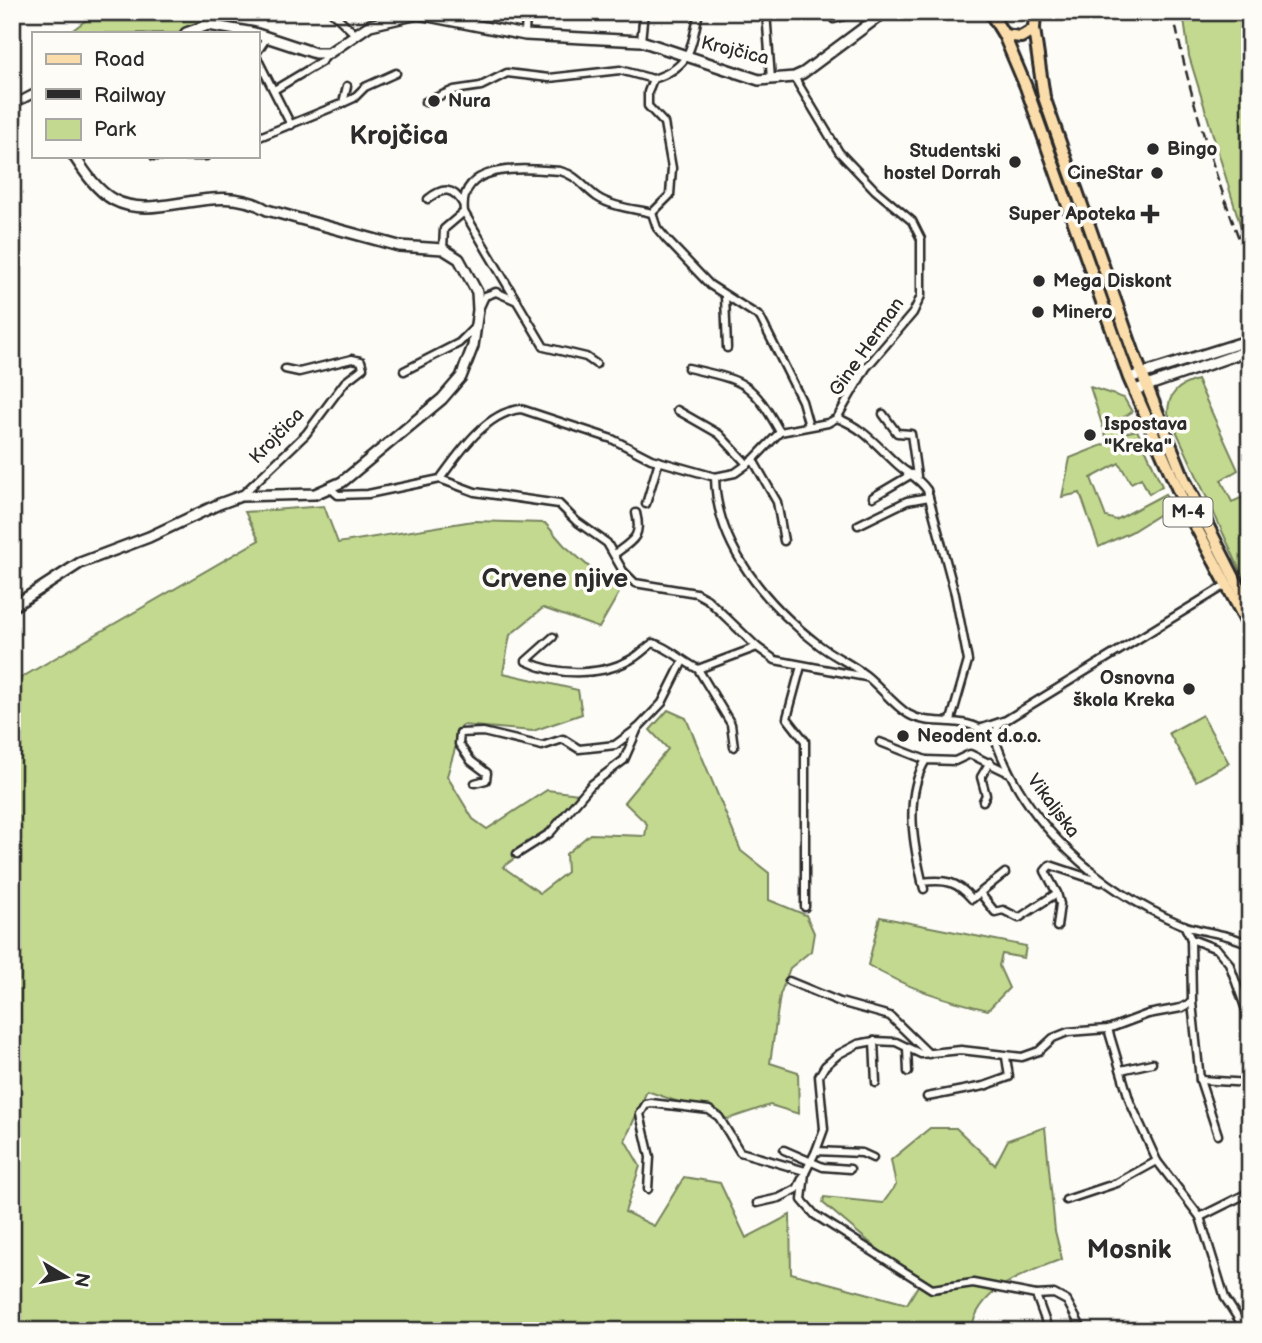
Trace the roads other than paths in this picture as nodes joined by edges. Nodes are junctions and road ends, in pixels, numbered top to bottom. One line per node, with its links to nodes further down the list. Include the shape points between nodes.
1 (332, 12): 15 (street)
2 (526, 12): 17 (street)
3 (644, 12): 19 (street)
4 (699, 12): 21 (street)
5 (766, 12): 26 (street)
6 (831, 12): 7 (street, via 834,19)
7 (857, 12)
8 (885, 12): 24 (main road)
9 (990, 12): 18 (main road, M-4)
10 (418, 13): 15 (main road, Krojčica, via 390,18); 17 (main road, Krojčica)
11 (1033, 14): 12 (main road, M-4)
12 (1034, 29): 18 (main road, via 1021,37); 52 (main road, M-4, via 1042,85 1054,125)
13 (189, 32): 14 (main road, via 208,26)
14 (242, 32)
15 (355, 34): 20 (main road, Krojčica)
16 (259, 35): 20 (main road)
17 (524, 35): 19 (main road, Krojčica)
18 (1004, 35): 53 (main road, M-4)
19 (641, 41): 21 (main road, Krojčica)
20 (329, 53): 28 (street)
21 (687, 57): 25 (street, via 675,72); 26 (main road, Krojčica, via 760,80)
22 (259, 62): 28 (street)
23 (396, 73): 31 (street)
24 (794, 77): 26 (main road, Krojčica); 58 (street, Gine Herman, via 839,152 912,221 921,239 921,296 913,313 866,368)
25 (653, 79): 30 (street, via 620,70 550,78 507,73 481,86 454,90); 39 (street, via 648,106 664,123 672,168 670,195)
26 (771, 79)
27 (347, 86): 31 (street)
28 (274, 90): 33 (street)
29 (32, 95): 32 (street)
30 (425, 102)
31 (343, 103): 33 (street)
32 (12, 105)
33 (291, 125): 34 (street)
34 (259, 137)
35 (76, 158): 40 (main road, via 96,185 124,203 164,204 215,197 251,201 267,210 378,241)
36 (428, 199): 37 (street, via 450,190)
37 (463, 204): 38 (street); 39 (street, via 472,184 488,172 560,171 572,173 597,197)
38 (464, 212): 40 (street, via 444,229); 42 (street)
39 (652, 213): 41 (street, via 667,240)
40 (443, 249): 43 (main road, Krojčica, via 460,259 477,292)
41 (725, 296): 46 (street); 59 (street, via 748,307 769,331)
42 (517, 301): 43 (street, via 496,292 485,296); 48 (street, via 544,347)
43 (478, 310): 44 (main road, Krojčica)
44 (476, 325): 51 (street, via 458,343); 66 (main road, Krojčica, via 473,346 454,385 372,459)
45 (1250, 340): 52 (main road)
46 (727, 348)
47 (1250, 350): 54 (main road)
48 (596, 363)
49 (688, 368): 60 (street, via 740,380 754,390)
50 (285, 369): 67 (street, Krojčica, via 299,372 352,359 361,361 363,368 345,382 306,434)
51 (404, 371)
52 (1142, 374): 53 (main road); 54 (main road, M-4)
53 (1129, 378): 55 (main road, M-4)
54 (1147, 386): 55 (main road); 79 (main road, M-4, via 1185,481)
55 (1135, 390): 75 (main road, M-4, via 1186,508)
56 (677, 410): 62 (street, via 719,434)
57 (883, 414): 63 (street, Gine Herman, via 897,433 911,434)
58 (836, 418): 59 (street); 63 (street, Gine Herman, via 855,424 899,467)
59 (809, 426): 60 (street)
60 (780, 432): 62 (street)
61 (659, 461): 64 (street); 65 (street, via 594,432 541,414 511,410 472,439); 70 (street)
62 (750, 462): 64 (street, via 735,473); 73 (street, via 777,502)
63 (914, 475): 68 (street); 69 (street, Gine Herman)
64 (715, 477): 86 (street, via 716,500 735,551 775,609 822,648)
65 (440, 479): 66 (street, via 368,494 338,495); 74 (street, via 475,492 559,504)
66 (330, 488): 67 (main road, Krojčica, via 306,495)
67 (241, 496): 77 (main road, Krojčica, via 80,563)
68 (873, 497)
69 (929, 497): 72 (street, via 907,501); 87 (street, Gine Herman, via 968,661)
70 (646, 504)
71 (636, 513): 74 (street, via 637,538)
72 (858, 525)
73 (784, 541)
74 (616, 553): 82 (street, via 631,580 696,593 715,604)
75 (1226, 585): 80 (main road, M-4); 88 (street)
76 (12, 598): 77 (street)
77 (23, 602): 78 (main road, Krojčica)
78 (12, 607)
79 (1250, 609)
80 (1250, 629)
81 (553, 637): 83 (street, via 526,661 564,673 590,671 635,657 653,643)
82 (757, 648): 84 (street, via 775,660); 85 (street)
83 (683, 661): 85 (street); 89 (street, via 662,703)
84 (801, 666): 86 (street); 104 (street, via 787,718 805,741)
85 (698, 668): 93 (street, via 731,724)
86 (868, 677): 87 (street, via 909,715)
87 (951, 720): 90 (street)
88 (999, 724): 90 (street); 91 (street)
89 (638, 728): 97 (street, via 615,745 583,749 563,739 542,746 483,732 460,733 459,744 487,773 486,780); 99 (street, via 624,760 591,785 550,832)
90 (982, 728): 91 (street)
91 (994, 737): 96 (street, Vikaljska)
92 (880, 742): 94 (street, Vikaljska)
93 (734, 747)
94 (926, 760): 95 (street, Vikaljska, via 955,761 970,754); 102 (street, via 919,771 912,815 923,886 942,879 961,886 972,899)
95 (990, 762): 96 (street, Vikaljska); 98 (street, via 981,778 986,795)
96 (1009, 773): 101 (street, Vikaljska, via 1063,849)
97 (475, 783)
98 (983, 801)
99 (517, 854)
100 (1005, 873): 102 (street)
101 (1106, 884): 103 (street, Vikaljska, via 1050,865 1045,871); 105 (street, Vikaljska)
102 (980, 893): 103 (street, via 995,912 1003,910 1019,918)
103 (1057, 893): 106 (street, Vikaljska)
104 (805, 907)
105 (1184, 925): 108 (street); 109 (street, Vikaljska)
106 (1057, 927)
107 (1250, 936): 109 (street)
108 (1191, 939): 112 (street); 113 (street, via 1217,950 1229,963)
109 (1242, 940): 110 (street, Vikaljska)
110 (1250, 944)
111 (789, 981): 117 (street, via 890,1016)
112 (1192, 1002): 114 (street); 122 (street)
113 (1250, 1021)
114 (1108, 1029): 118 (street, via 1068,1032 1039,1051); 120 (street)
115 (874, 1041): 116 (street, via 896,1042); 123 (street); 128 (street, via 839,1054 821,1071 824,1129)
116 (907, 1048): 117 (street); 121 (street)
117 (929, 1054): 118 (street, via 961,1050)
118 (1006, 1057): 125 (street, via 1009,1077)
119 (1152, 1063): 120 (street)
120 (1121, 1070): 131 (street)
121 (908, 1072)
122 (1200, 1080): 124 (street); 126 (street)
123 (876, 1083)
124 (1250, 1083)
125 (927, 1097)
126 (1218, 1135)
127 (785, 1150): 130 (street)
128 (816, 1152): 129 (street, via 862,1153); 130 (street)
129 (873, 1158)
130 (810, 1161): 132 (street); 133 (street)
131 (1157, 1161): 136 (street, via 1117,1183); 138 (street)
132 (849, 1169)
133 (805, 1171): 134 (street, via 740,1152 719,1117 709,1110 651,1103 640,1114 650,1157); 137 (street, via 797,1189); 139 (street, via 802,1200 815,1215 932,1289 973,1283)
134 (648, 1189)
135 (1250, 1192): 138 (street)
136 (1066, 1200)
137 (758, 1203)
138 (1200, 1217): 142 (street, via 1225,1298)
139 (1036, 1295): 140 (street); 141 (street, via 1054,1294 1067,1301)
140 (1049, 1331)
141 (1083, 1331)
142 (1246, 1331)

